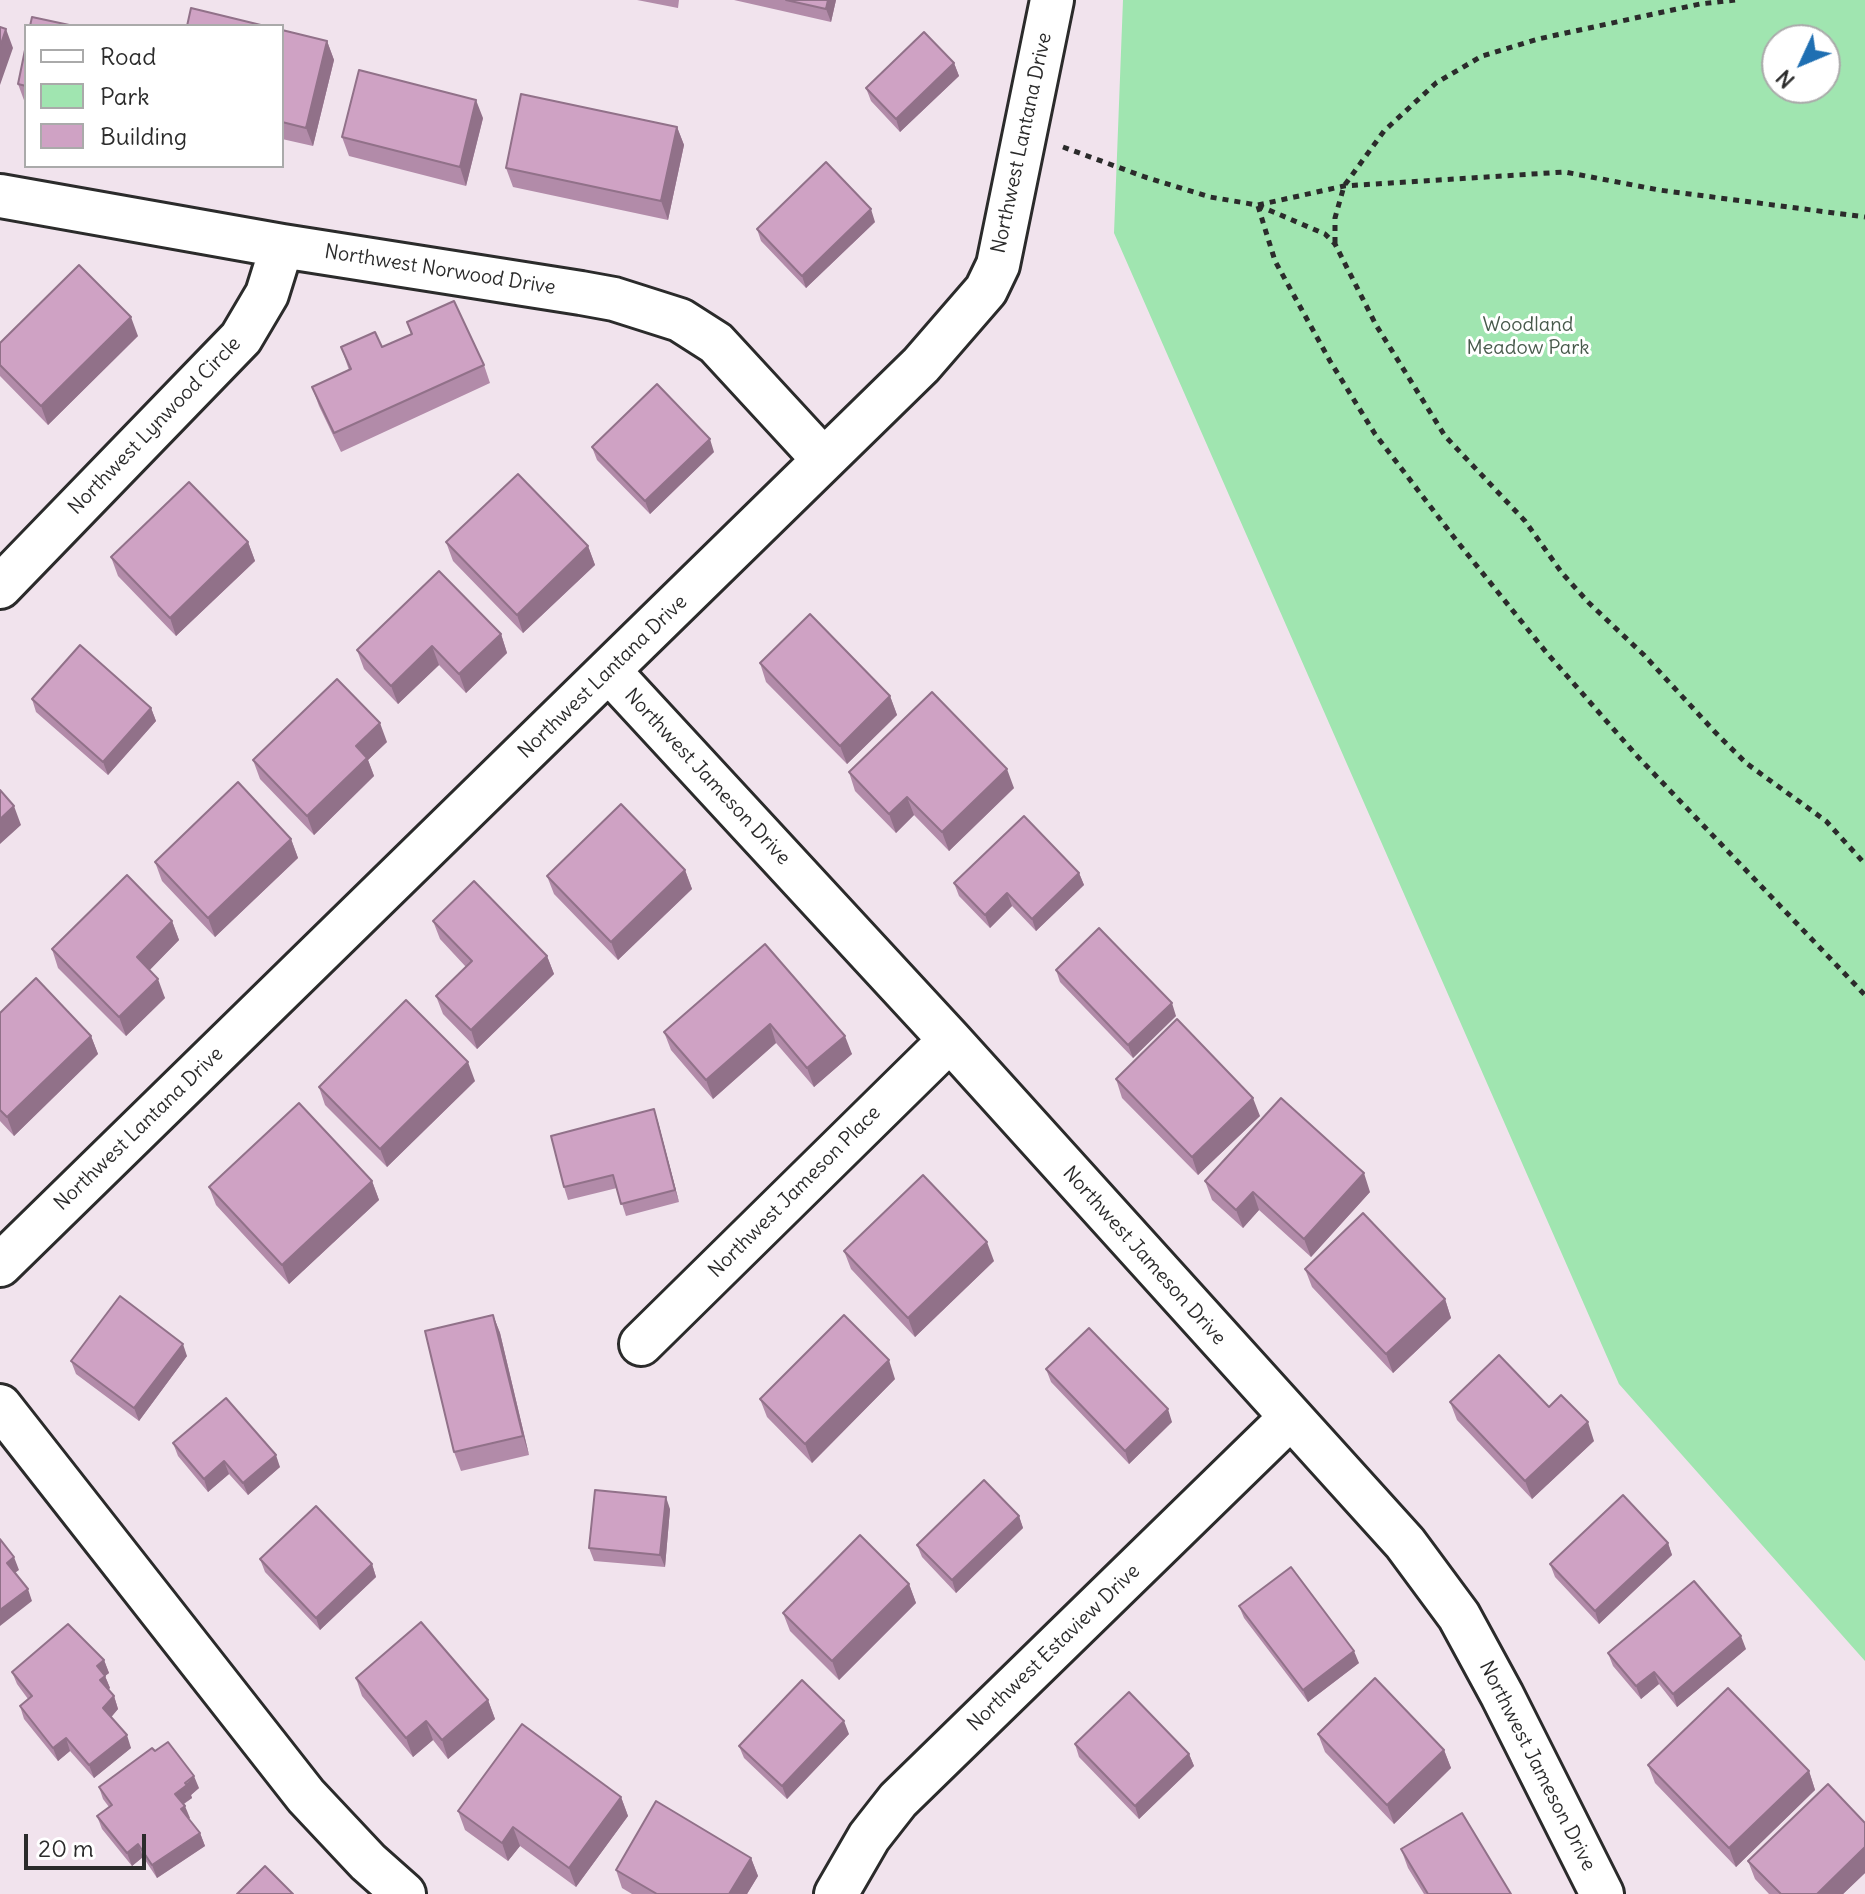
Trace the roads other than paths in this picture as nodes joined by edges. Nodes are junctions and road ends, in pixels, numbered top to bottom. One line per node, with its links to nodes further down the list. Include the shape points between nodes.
1 (1052, 0): 4 (street, Northwest Lantana Drive, via 998,265 986,290 921,365)
2 (0, 196): 3 (street, Northwest Norwood Drive)
3 (282, 246): 4 (street, Northwest Norwood Drive, via 614,299 680,320 716,343); 5 (street, Northwest Lynwood Circle, via 267,294 241,338)
4 (823, 459): 6 (street, Northwest Lantana Drive)
5 (0, 587)
6 (609, 671): 7 (street, Northwest Jameson Drive); 8 (street, Northwest Lantana Drive)
7 (950, 1040): 9 (street, Northwest Jameson Place); 11 (street, Northwest Jameson Drive)
8 (0, 1265)
9 (641, 1344)
10 (0, 1406): 12 (street, via 306,1796)
11 (1290, 1418): 13 (street, Northwest Estaview Drive, via 898,1800); 14 (street, Northwest Jameson Drive, via 1405,1543 1459,1616)
12 (404, 1894)
13 (836, 1894)
14 (1602, 1894)

